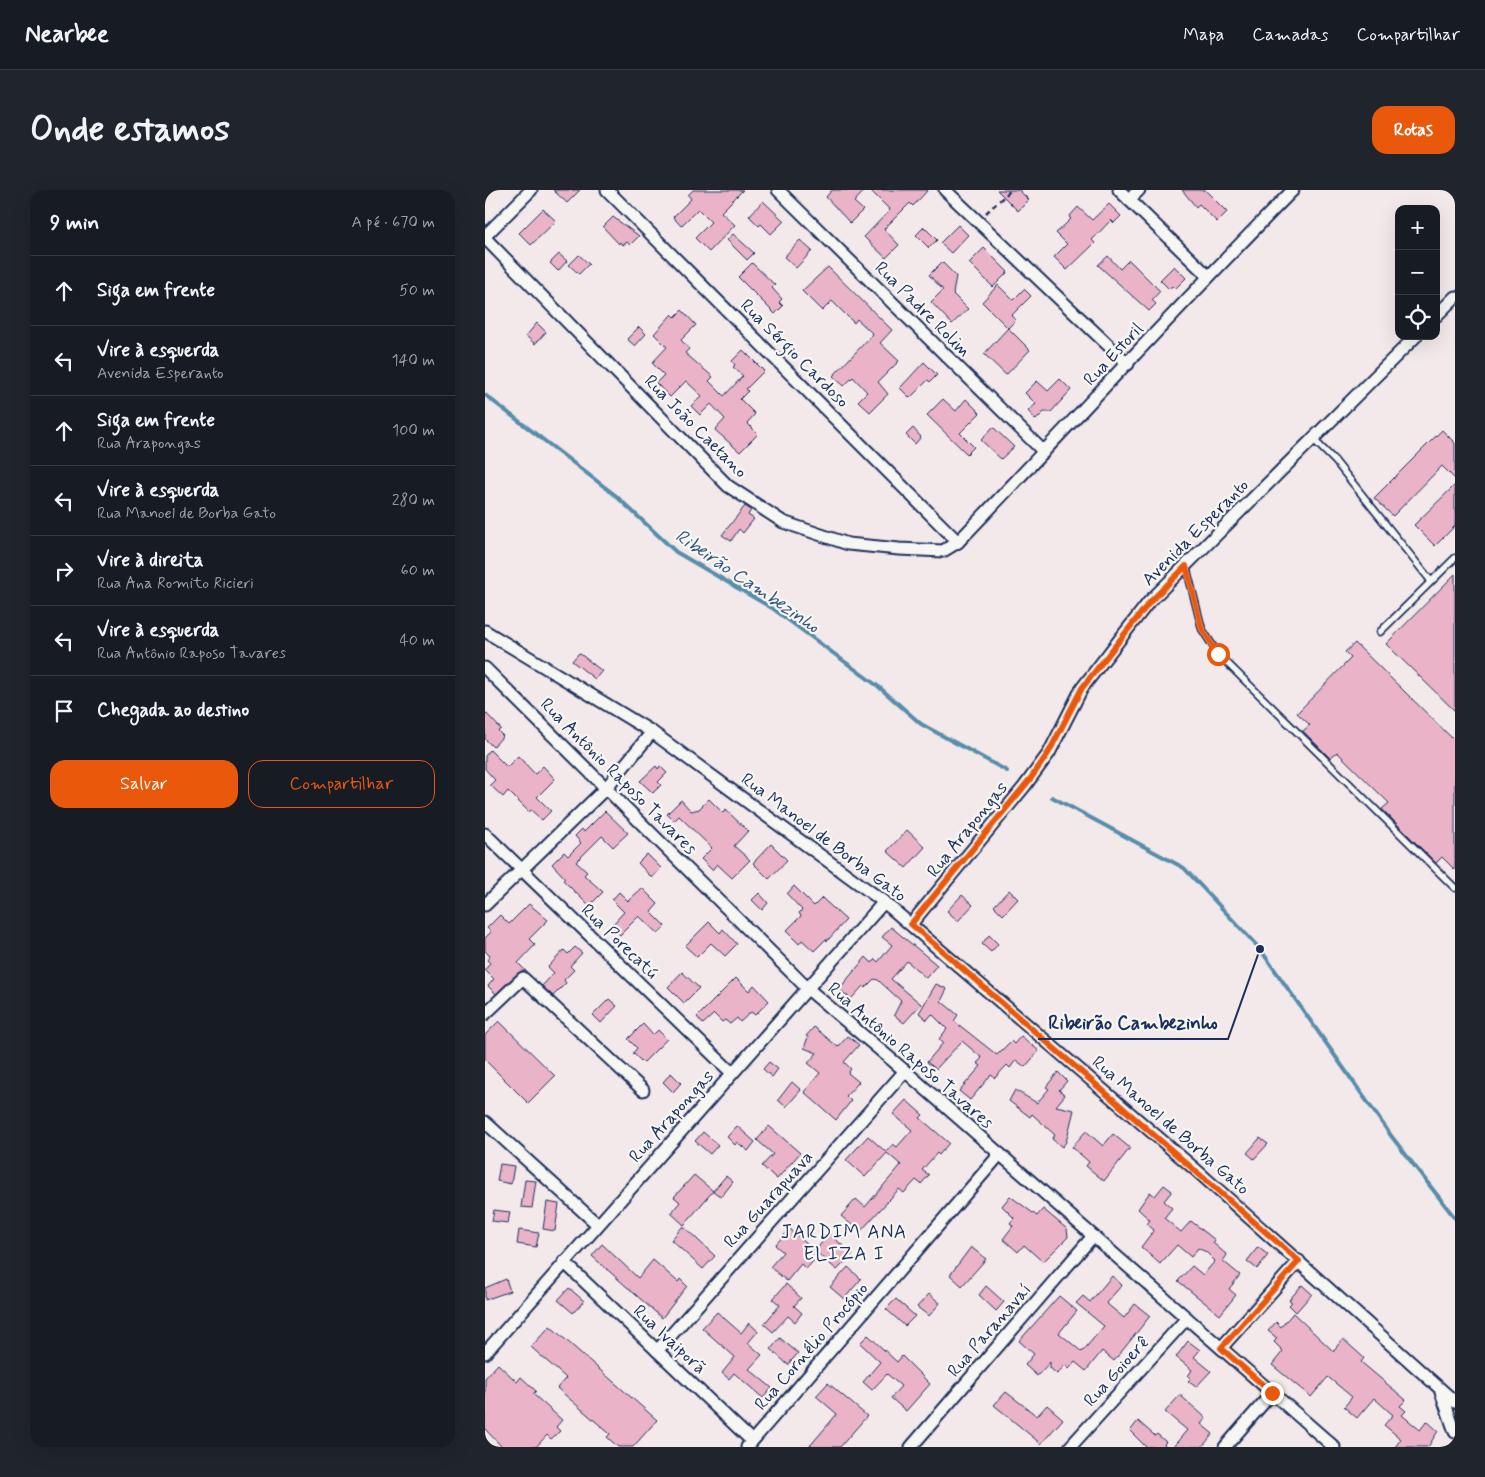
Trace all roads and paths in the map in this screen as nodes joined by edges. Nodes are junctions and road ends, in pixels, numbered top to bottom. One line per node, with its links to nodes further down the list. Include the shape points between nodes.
1 (531, 190): 11 (street)
2 (607, 190): 19 (street, Rua Sérgio Cardoso)
3 (778, 190): 18 (street, Rua Padre Rolim)
4 (945, 190): 10 (street)
5 (1011, 190): 10 (path)
6 (1119, 190): 9 (street)
7 (1139, 190): 9 (street)
8 (1293, 190): 12 (street, Rua Estoril)
9 (1129, 200): 12 (street)
10 (978, 222): 16 (street)
11 (485, 237): 19 (street, Rua João Caetano, via 728,486 783,522 848,544 943,551)
12 (1208, 276): 16 (street, Rua Estoril)
13 (1455, 297): 14 (street)
14 (1440, 312)
15 (1412, 340): 17 (street, Avenida Esperanto)
16 (1128, 364): 18 (street, Rua Estoril)
17 (1313, 439): 21 (street, Avenida Esperanto); 22 (lane, via 1335,461)
18 (1044, 452): 19 (street, Rua Estoril)
19 (958, 542)
20 (1455, 558): 22 (lane)
21 (1186, 566): 27 (street, Avenida Esperanto, via 1149,603 1082,688 1049,752); 31 (lane, via 1202,629 1218,654)
22 (1431, 581): 24 (lane)
23 (485, 631): 26 (street, Rua Manoel de Borba Gato)
24 (1380, 632)
25 (485, 668): 28 (street, Rua Antônio Raposo Tavares)
26 (652, 732): 28 (street); 32 (street, Rua Manoel de Borba Gato)
27 (1031, 778): 34 (street, Rua Arapongas)
28 (607, 788): 30 (street); 35 (street, Rua Antônio Raposo Tavares)
29 (485, 834): 30 (street, Rua Porecatú)
30 (521, 869): 33 (street); 38 (street, Rua Porecatú)
31 (1455, 888)
32 (884, 902): 34 (street, Rua Manoel de Borba Gato); 35 (street, Rua Arapongas)
33 (485, 904)
34 (911, 924): 44 (street, Rua Manoel de Borba Gato)
35 (808, 990): 37 (street, Rua Antônio Raposo Tavares); 38 (street, Rua Arapongas)
36 (485, 1014): 39 (street, via 523,978)
37 (905, 1071): 41 (street, Rua Antônio Raposo Tavares); 48 (street, Rua Guarapuava)
38 (732, 1074): 42 (street, Rua Arapongas)
39 (643, 1090)
40 (485, 1122): 42 (street)
41 (1000, 1154): 43 (street, Rua Antônio Raposo Tavares); 54 (street, Rua Cornélio Procópio)
42 (597, 1224): 45 (street, Rua Arapongas)
43 (1093, 1236): 46 (street, Rua Antônio Raposo Tavares); 55 (street, Rua Paranavaí)
44 (1299, 1261): 47 (street); 50 (street, Rua Manoel de Borba Gato)
45 (564, 1262): 48 (street, Rua Ivaiporã); 49 (street, Rua Arapongas)
46 (1187, 1318): 47 (street, Rua Antônio Raposo Tavares); 56 (street, Rua Goioerê)
47 (1221, 1348): 51 (street, Rua Antônio Raposo Tavares)
48 (657, 1351): 54 (street, Rua Ivaiporã)
49 (485, 1353)
50 (1441, 1390): 52 (street, Rua Manoel de Borba Gato); 53 (street)
51 (1272, 1393): 57 (street); 58 (street, Rua Antônio Raposo Tavares)
52 (1455, 1402)
53 (1455, 1432)
54 (750, 1444)
55 (911, 1447)
56 (1070, 1447)
57 (1225, 1447)
58 (1334, 1447)

